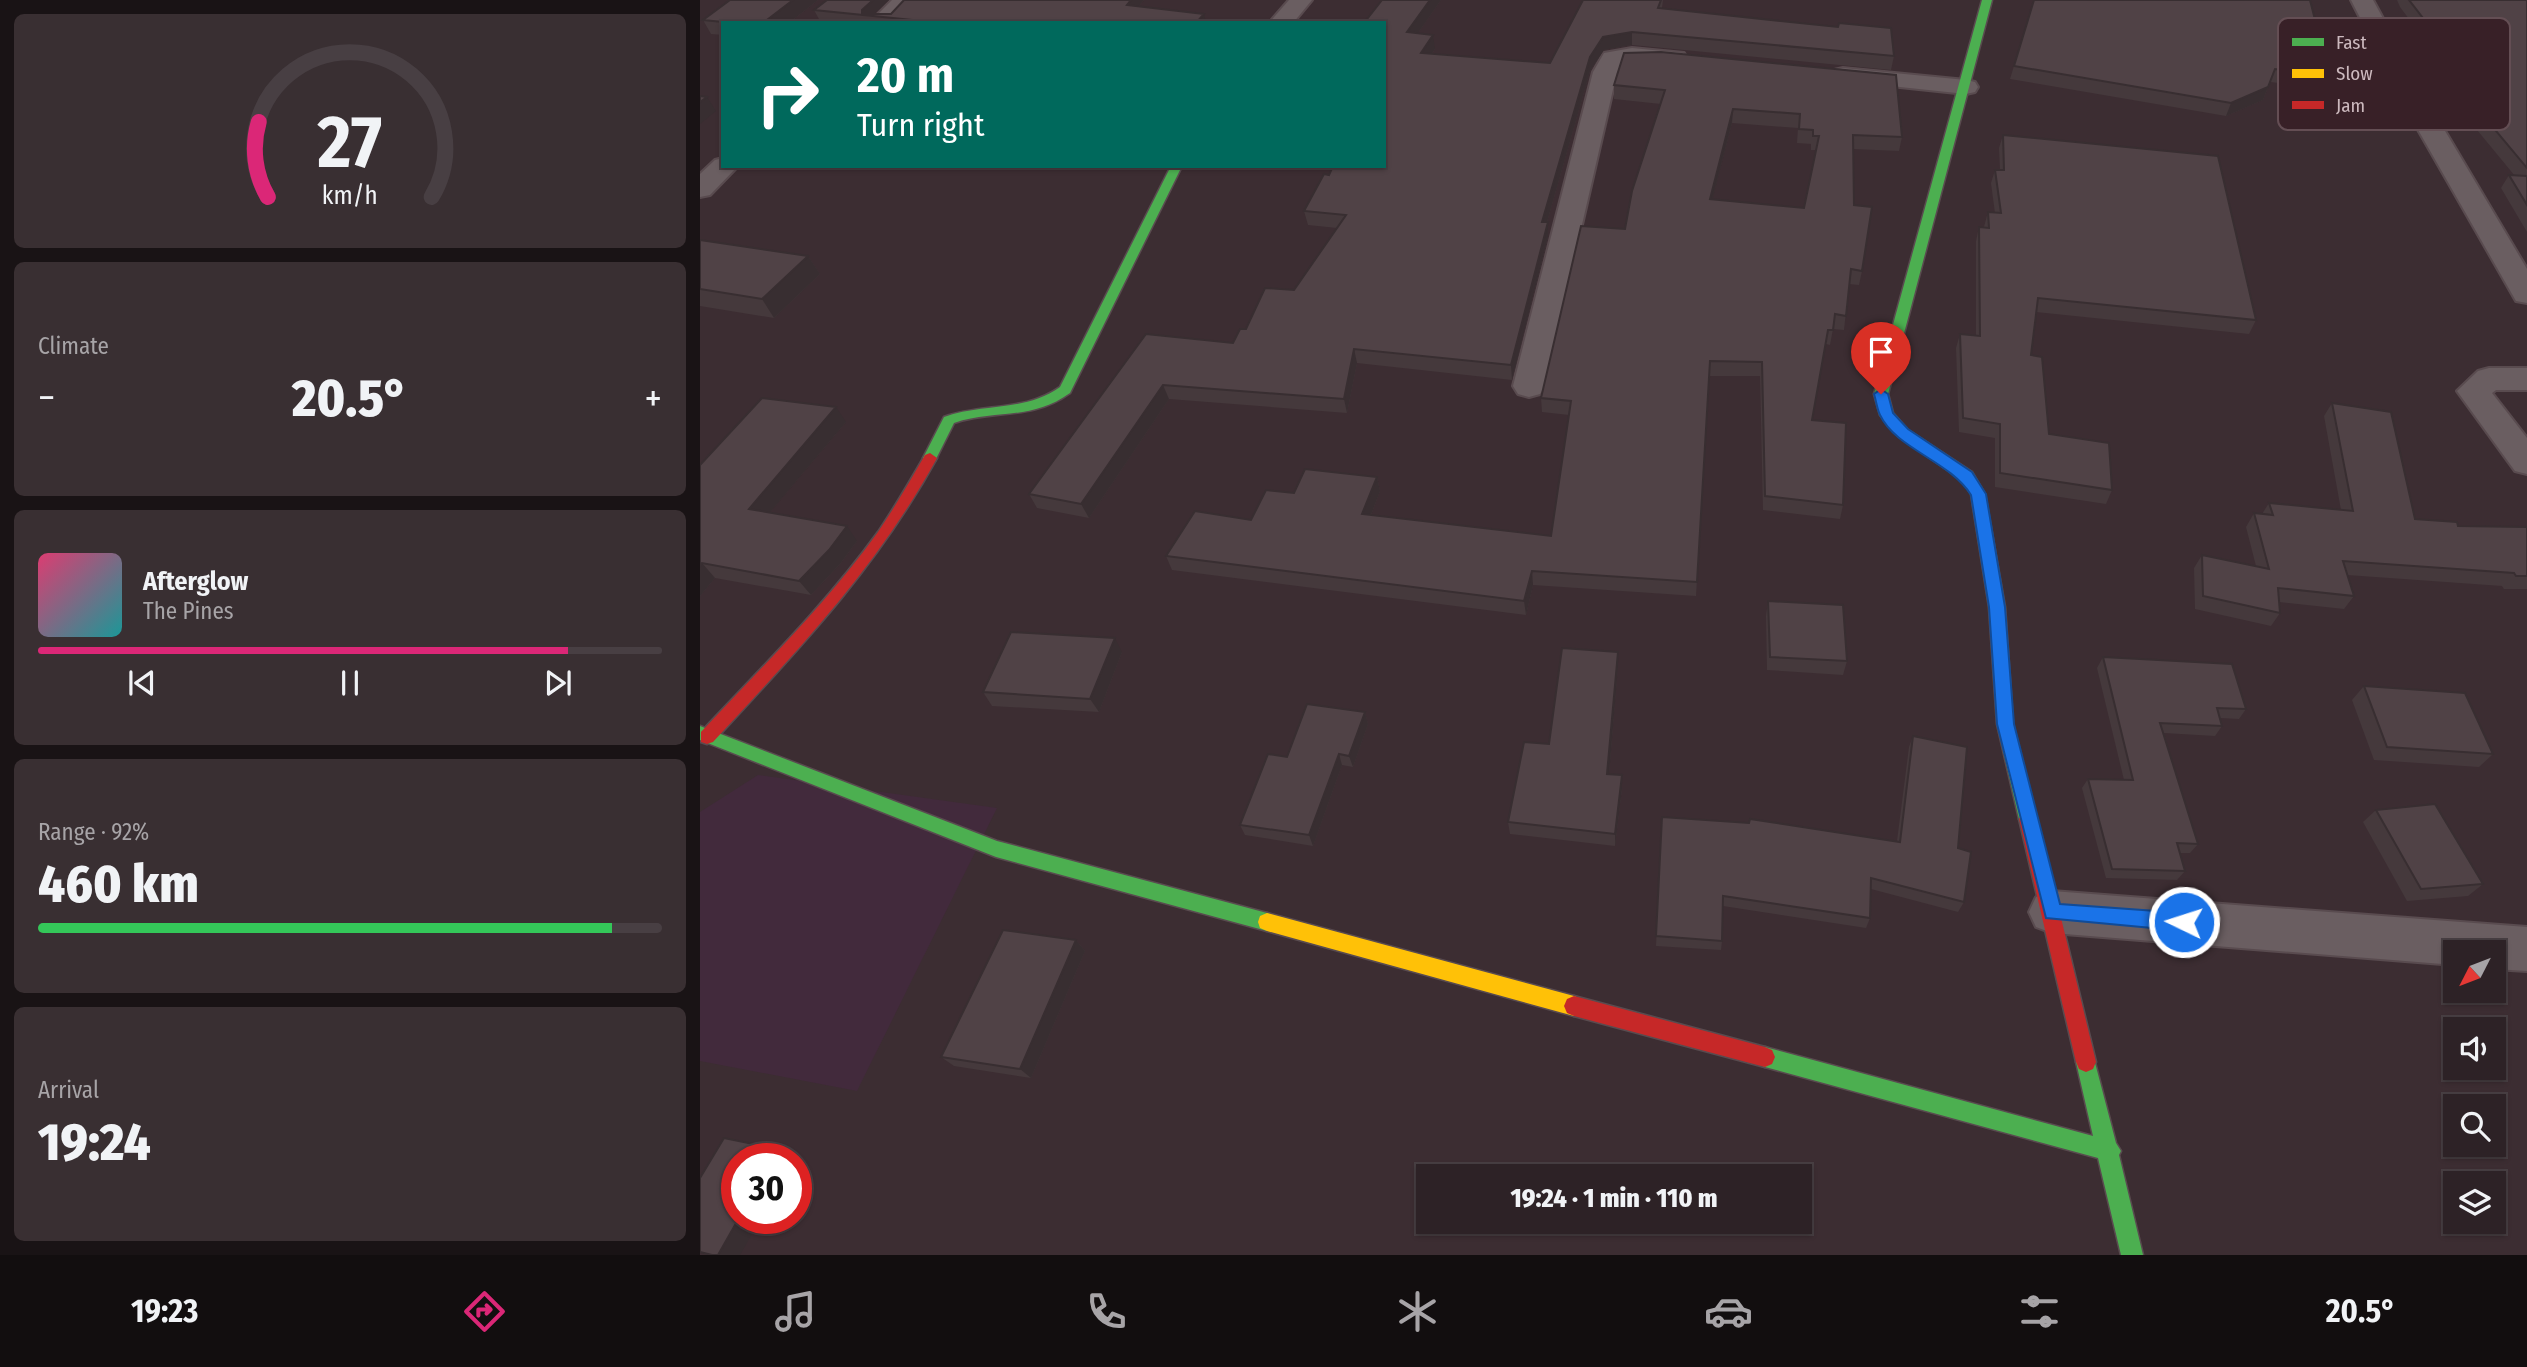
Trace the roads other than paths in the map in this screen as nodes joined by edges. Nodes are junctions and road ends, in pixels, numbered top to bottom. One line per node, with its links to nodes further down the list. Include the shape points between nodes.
1 (905, 0): 6 (street)
2 (1301, 0): 7 (street)
3 (1987, 0): 10 (street)
4 (2362, 0): 5 (street)
5 (2371, 18)
6 (882, 21)
7 (1282, 21)
8 (1702, 60): 17 (street, via 1632,55 1613,58 1605,72)
9 (1814, 72): 10 (street)
10 (1966, 87): 20 (street, via 1881,394 1887,415 1903,433 1967,476 1978,494 1997,607 2006,724)
11 (2431, 130): 15 (street)
12 (723, 168): 14 (street)
13 (1176, 168): 19 (street, via 1065,390 1048,407 978,409 948,420 909,500 855,576)
14 (700, 190)
15 (2527, 294)
16 (2527, 379): 18 (street, via 2488,379 2473,391)
17 (1529, 386)
18 (2527, 463)
19 (704, 735): 22 (street, via 996,849)
20 (2052, 912): 21 (street); 22 (street)
21 (2527, 949)
22 (2110, 1151): 23 (street)
23 (2132, 1255)

